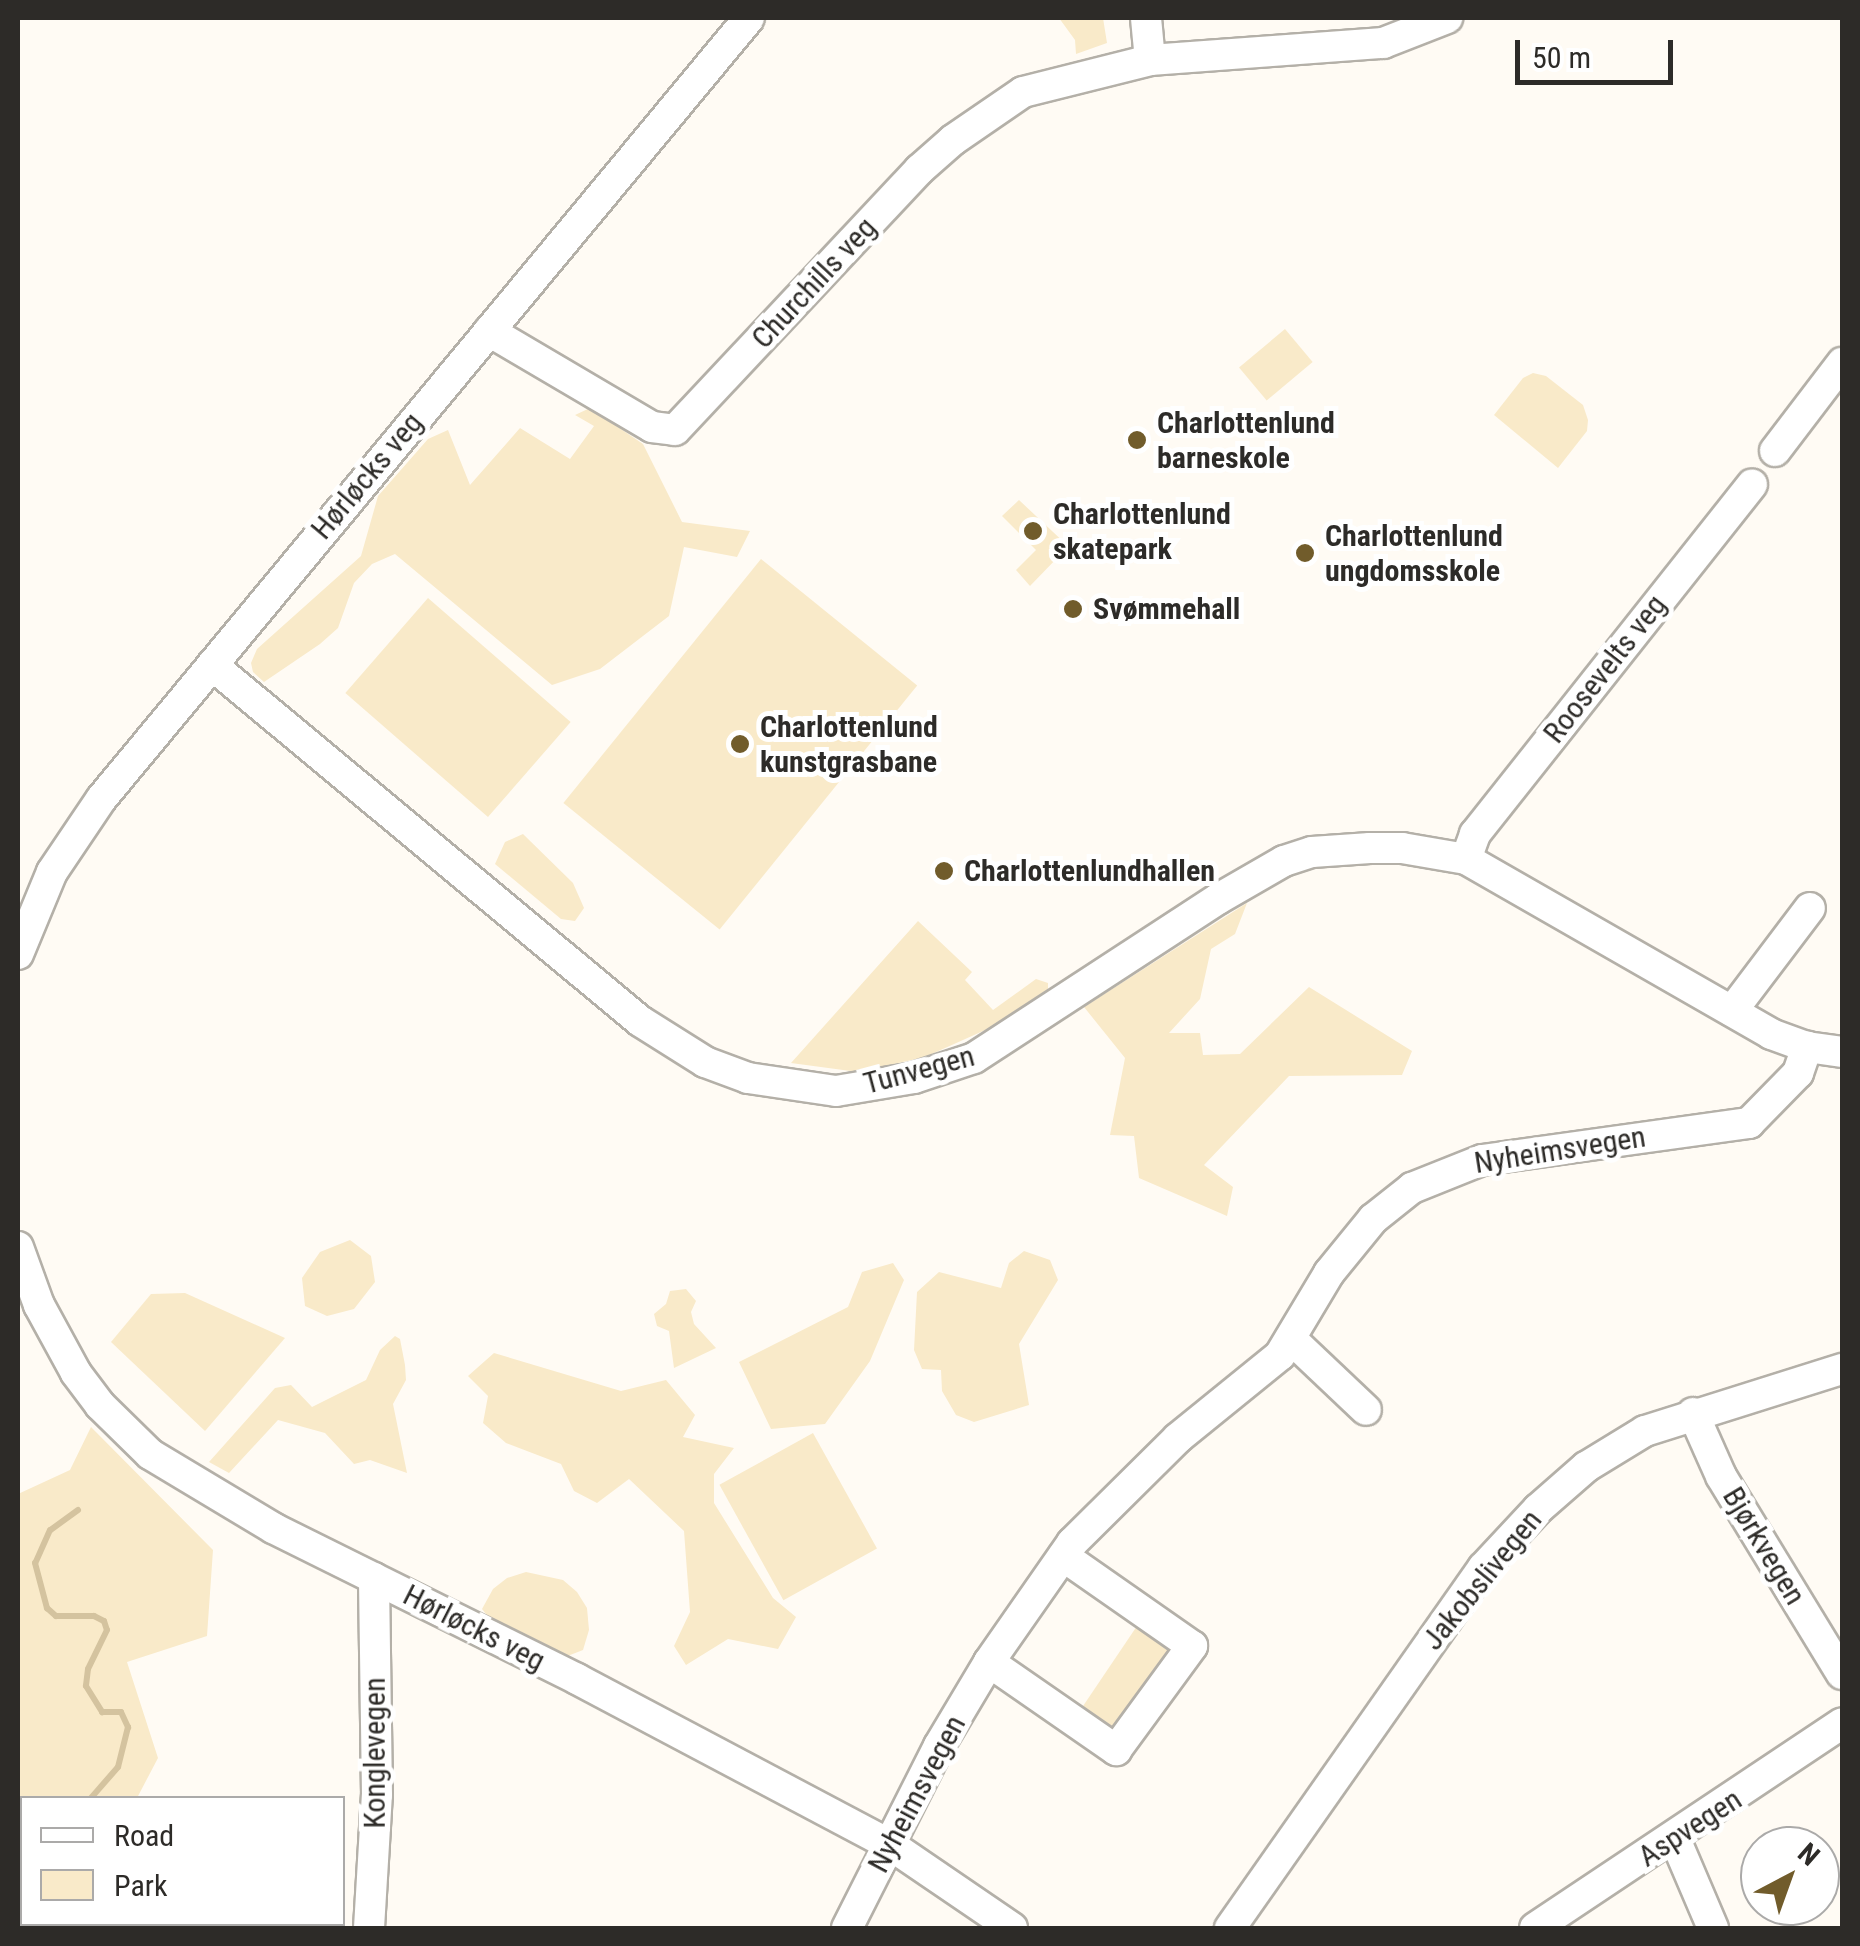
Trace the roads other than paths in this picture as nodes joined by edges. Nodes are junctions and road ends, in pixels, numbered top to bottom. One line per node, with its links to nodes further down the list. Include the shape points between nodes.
1 (748, 18): 5 (street, Hørløcks veg)
2 (1146, 18): 4 (street)
3 (1447, 18): 4 (street, Churchills veg, via 1383,43)
4 (1150, 60): 5 (street, Churchills veg, via 1024,92 953,140 674,430 652,426)
5 (489, 331): 9 (street, Hørløcks veg)
6 (1842, 363): 7 (street)
7 (1774, 450)
8 (1752, 484): 10 (street, Roosevelts veg, via 1475,834)
9 (212, 665): 10 (street, Tunvegen, via 640,1022 704,1062 792,1088 836,1091 914,1078 974,1058 1218,899 1299,855 1402,848); 12 (street, Hørløcks veg, via 80,826 38,900)
10 (1466, 860): 13 (street, Tunvegen)
11 (1810, 908): 13 (street)
12 (18, 954)
13 (1732, 1011): 14 (street, Tunvegen)
14 (1808, 1047): 15 (street, Tunvegen); 17 (street, Nyheimsvegen, via 1798,1073 1749,1122 1482,1160 1412,1188 1358,1232)
15 (1842, 1052)
16 (18, 1247): 22 (street, Hørløcks veg, via 39,1305 76,1373 150,1454 241,1511)
17 (1291, 1338): 19 (street); 21 (street, Nyheimsvegen, via 1262,1373 1124,1486)
18 (1842, 1369): 20 (street, Jakobslivegen)
19 (1366, 1410)
20 (1694, 1413): 24 (street, Bjørkvegen, via 1721,1476); 31 (street, Jakobslivegen, via 1645,1431 1586,1467 1501,1547)
21 (1063, 1556): 23 (street, Nyheimsvegen); 23 (street, via 1192,1646 1116,1750)
22 (374, 1578): 27 (street, Hørløcks veg); 28 (street, Konglevegen, via 377,1795)
23 (989, 1662): 27 (street, Nyheimsvegen)
24 (1842, 1674)
25 (1842, 1724): 26 (street, Aspvegen)
26 (1675, 1839): 32 (street, Aspvegen); 33 (street)
27 (889, 1844): 29 (street, Nyheimsvegen); 30 (street, Hørløcks veg)
28 (369, 1928)
29 (847, 1928)
30 (1012, 1928)
31 (1230, 1928)
32 (1535, 1928)
33 (1713, 1928)

